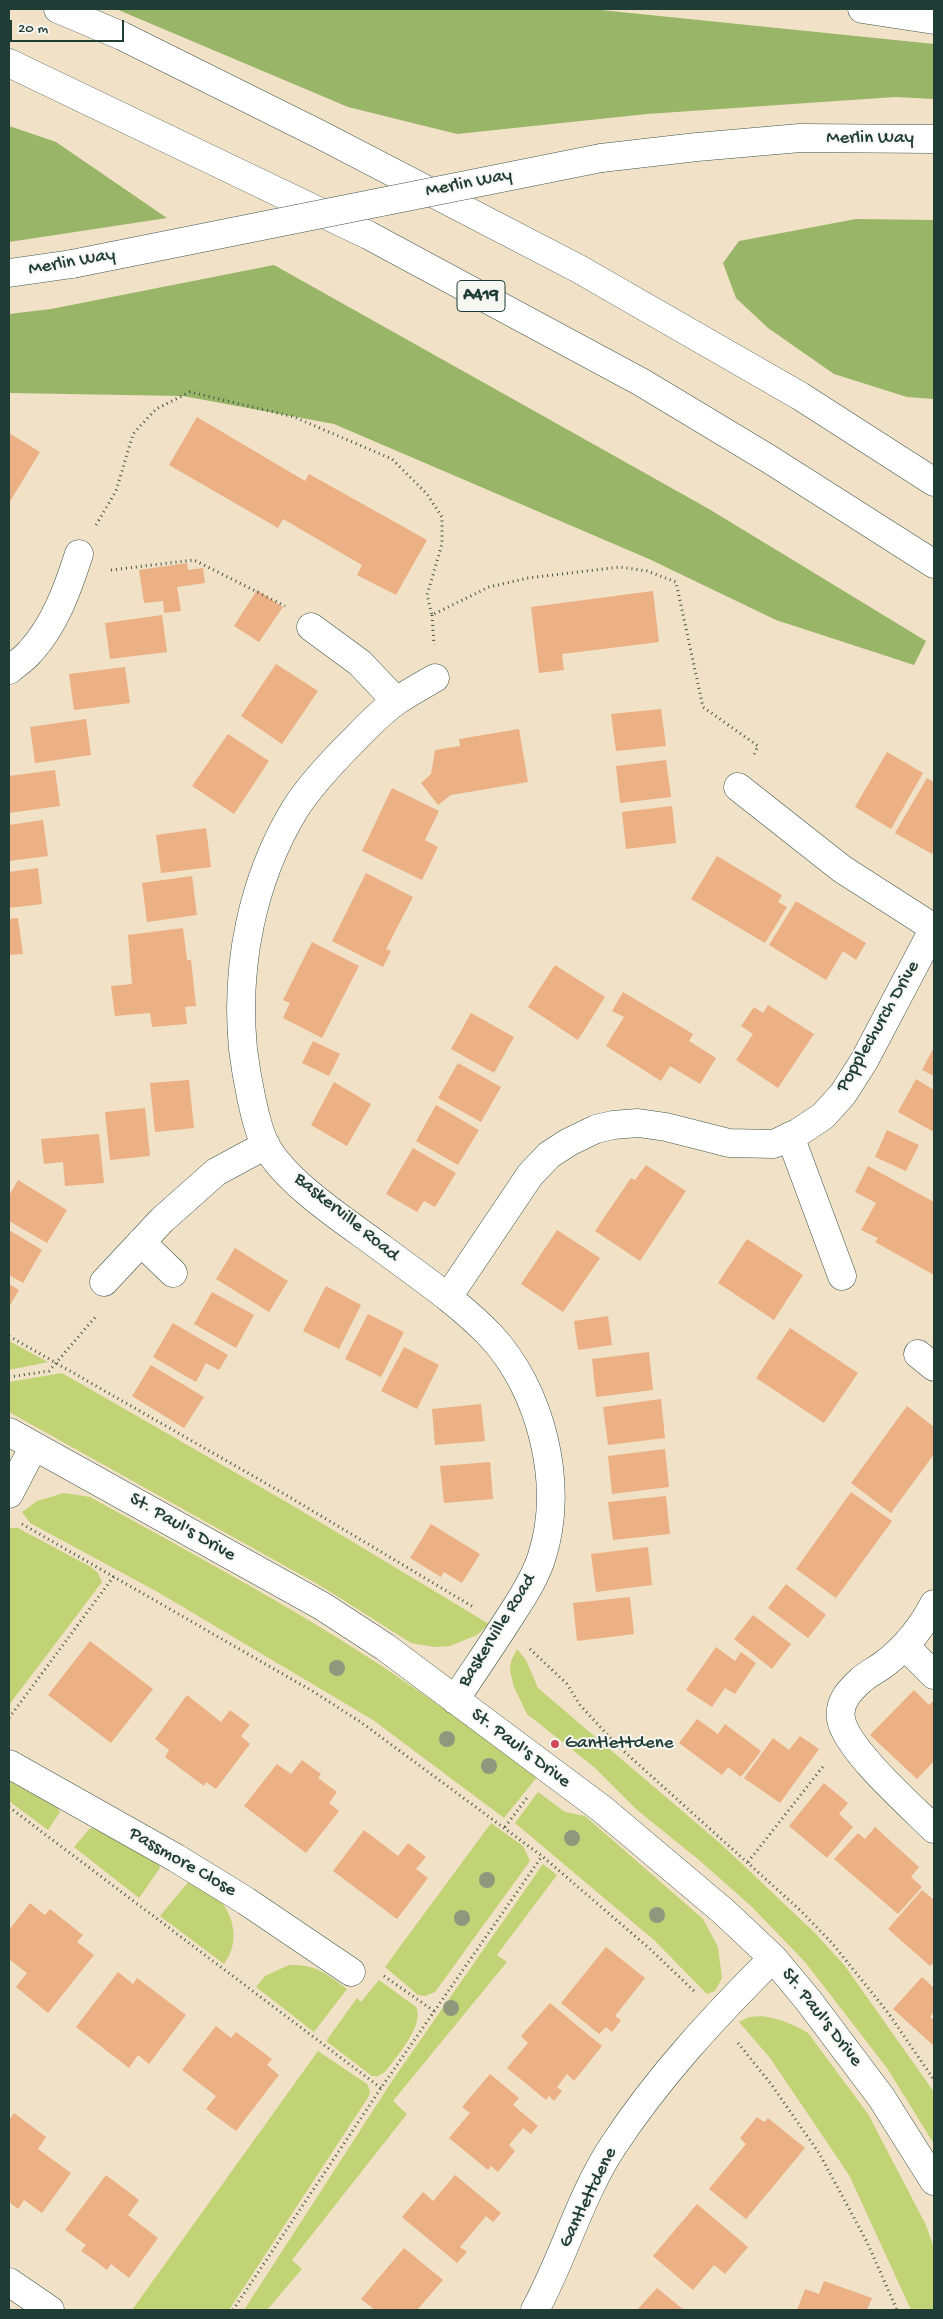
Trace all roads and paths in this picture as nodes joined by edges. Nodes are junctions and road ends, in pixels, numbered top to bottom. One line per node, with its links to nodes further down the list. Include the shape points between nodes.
1 (58, 9): 7 (main road, via 122,36 319,134 580,269 800,396)
2 (862, 9): 3 (main road)
3 (934, 20)
4 (9, 63): 9 (main road, A419, via 368,234 641,382 770,459)
5 (934, 139): 6 (main road, Merlin Way, bridge, via 800,138 601,158 72,264)
6 (9, 273)
7 (934, 482)
8 (79, 554): 10 (main road); 15 (path, via 116,490 133,434 156,409 190,392 294,418 392,459 427,494 442,517 442,544 427,595 432,615 489,587 528,578 620,567 647,571 676,582 703,707 758,746)
9 (934, 564)
10 (69, 585): 11 (path, via 114,568 194,560 281,602); 12 (main road, via 53,621 30,652)
11 (311, 627): 14 (main road, via 360,663)
12 (9, 670)
13 (435, 678): 14 (main road, Baskerville Road)
14 (396, 701): 18 (main road, Baskerville Road, via 314,782 277,844 252,915 243,956 241,1028 253,1102)
15 (738, 787): 16 (main road, Popplechurch Drive, via 842,869)
16 (934, 928): 17 (main road, Popplechurch Drive, via 843,1094 822,1116)
17 (790, 1136): 21 (main road); 23 (main road, Popplechurch Drive, via 774,1144 729,1143 638,1123 596,1129 549,1155 530,1175)
18 (266, 1145): 19 (main road, via 216,1172); 23 (main road, Baskerville Road, via 292,1178)
19 (141, 1242): 20 (main road); 22 (main road)
20 (173, 1273)
21 (842, 1276)
22 (104, 1282): 24 (path, via 102,1309 49,1371)
23 (448, 1297): 33 (main road, Baskerville Road, via 489,1334 511,1360 539,1421 550,1487 542,1557 525,1593)
24 (9, 1376)
25 (9, 1432): 26 (main road, St. Paul's Drive)
26 (34, 1446): 27 (main road); 33 (main road, St. Paul's Drive, via 322,1606 385,1647)
27 (9, 1494)
28 (17, 1521): 29 (path)
29 (114, 1576): 34 (path); 39 (path, via 314,1692)
30 (934, 1604): 31 (main road)
31 (906, 1647): 32 (main road); 35 (main road, via 862,1679 846,1696 841,1719)
32 (934, 1675)
33 (454, 1700): 37 (main road, St. Paul's Drive)
34 (9, 1718)
35 (847, 1736): 40 (main road, via 864,1758); 42 (path)
36 (9, 1764): 44 (main road, Passmore Close, via 222,1886)
37 (548, 1771): 39 (path); 43 (main road, St. Paul's Drive, via 680,1874)
38 (9, 1807): 47 (path)
39 (505, 1827): 41 (path)
40 (934, 1829)
41 (542, 1856): 45 (path); 46 (path, via 650,1949)
42 (748, 1862)
43 (773, 1958): 46 (main road, Gantlettdene); 48 (main road, St. Paul's Drive, via 881,2097)
44 (351, 1972): 45 (path, via 380,1973)
45 (434, 2011): 47 (path)
46 (716, 2016): 52 (main road, Gantlettdene, via 668,2072 613,2146 591,2186); 53 (path, via 771,2084 818,2152 867,2242)
47 (381, 2088): 51 (path)
48 (934, 2181)
49 (9, 2282): 50 (main road)
50 (50, 2310)
51 (233, 2310)
52 (535, 2310)
53 (897, 2310)

